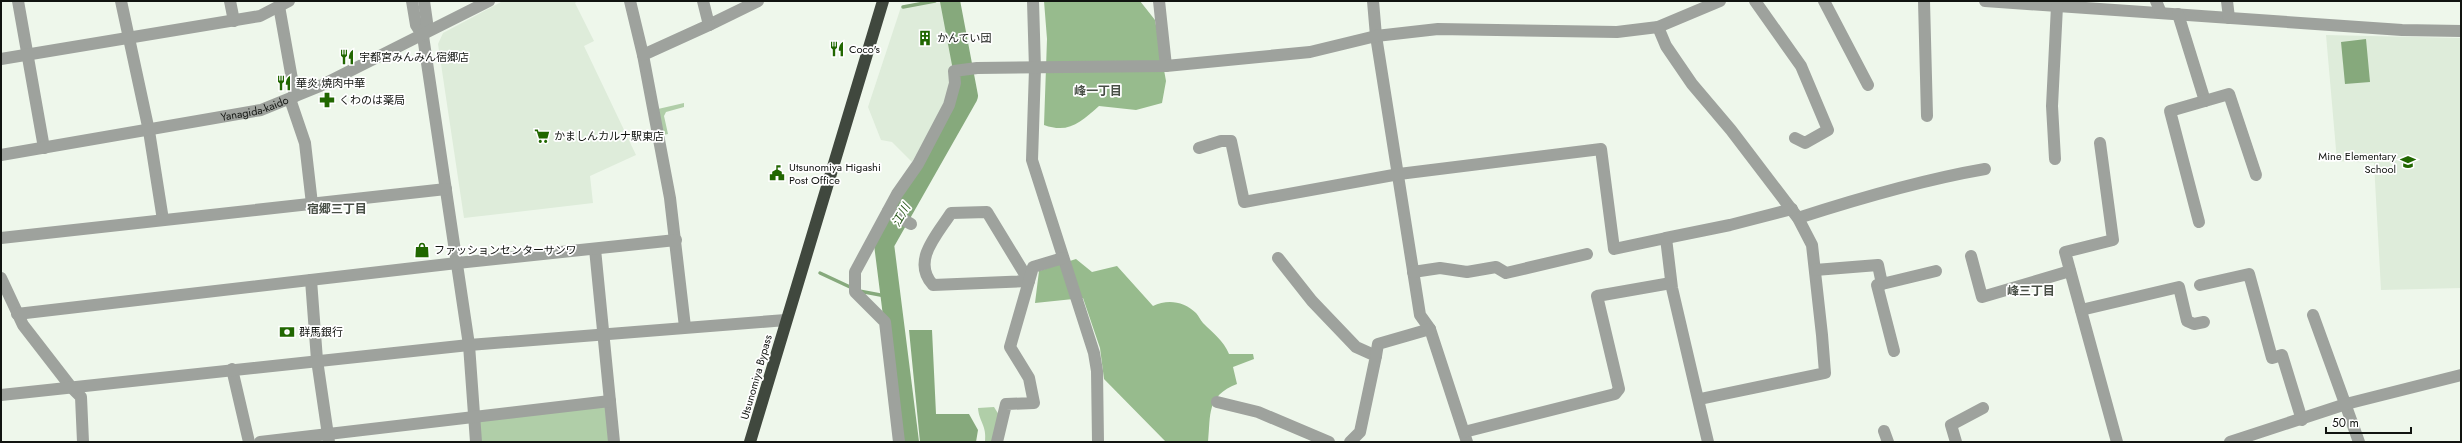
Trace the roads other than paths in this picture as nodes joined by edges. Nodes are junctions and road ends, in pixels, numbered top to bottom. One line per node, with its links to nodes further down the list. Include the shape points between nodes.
1 (18, 1): 33 (street)
2 (121, 1): 32 (street)
3 (230, 1): 26 (street)
4 (412, 1): 30 (street, via 416,25)
5 (424, 1): 30 (street, via 427,22)
6 (489, 1): 30 (street, Yanagida-kaido)
7 (630, 1): 34 (street)
8 (703, 1): 27 (street)
9 (758, 1): 27 (street)
10 (883, 1): 81 (highway, Utsunomiya Bypass)
11 (1033, 1): 37 (street)
12 (1159, 1): 36 (street)
13 (1373, 1): 31 (street)
14 (1720, 1): 28 (street)
15 (1755, 1): 43 (street, via 1801,66 1828,130 1805,143)
16 (1824, 1): 38 (street)
17 (1924, 1): 41 (street)
18 (1985, 1): 22 (street)
19 (2156, 1): 23 (street)
20 (2227, 1): 25 (street)
21 (284, 4): 26 (street, via 260,16); 39 (street)
22 (2056, 6): 23 (street); 48 (street, via 2052,106)
23 (2161, 14): 24 (street)
24 (2178, 14): 25 (street); 40 (street)
25 (2229, 18): 29 (street, via 2402,30)
26 (234, 21): 32 (street)
27 (709, 25): 34 (street)
28 (1658, 27): 31 (street, via 1616,32 1438,29); 55 (street, via 1666,46 1692,84 1731,130)
29 (2461, 31)
30 (423, 36): 39 (street, Yanagida-kaido); 52 (street)
31 (1376, 36): 36 (street, via 1310,52); 50 (street)
32 (128, 37): 33 (street); 42 (street)
33 (28, 54): 35 (street); 45 (street)
34 (643, 55): 61 (street)
35 (1, 59)
36 (1166, 66): 37 (street)
37 (1035, 69): 54 (street, via 954,71 955,83 949,105); 65 (street, via 1032,160)
38 (1868, 85)
39 (293, 97): 42 (street, Yanagida-kaido, via 261,110); 53 (street, via 305,143)
40 (2205, 101): 51 (street, via 2229,94); 57 (street, via 2170,111)
41 (1927, 116)
42 (149, 131): 45 (street, Yanagida-kaido); 56 (street)
43 (1795, 138)
44 (2100, 143): 70 (street, via 2113,240 2065,252)
45 (44, 148): 47 (street, Yanagida-kaido)
46 (1199, 148): 50 (street, via 1221,141 1231,141 1244,202)
47 (1, 155)
48 (2055, 159)
49 (1985, 169): 55 (street, via 1941,177)
50 (1399, 174): 60 (street, via 1601,149 1614,249); 71 (street)
51 (2256, 175)
52 (446, 189): 53 (street); 67 (street)
53 (312, 204): 56 (street)
54 (890, 212): 58 (street); 109 (street, via 855,272 854,292 885,322)
55 (1795, 214): 60 (street); 68 (street, via 1812,245)
56 (163, 220): 59 (street)
57 (2199, 222)
58 (909, 223)
59 (1, 238)
60 (1666, 238): 75 (street)
61 (676, 240): 62 (street); 83 (street)
62 (595, 249): 67 (street); 85 (street)
63 (1586, 254): 71 (street, via 1506,273 1496,267 1467,272 1440,268)
64 (1971, 256): 70 (street, via 1982,297)
65 (1063, 258): 74 (street, via 1033,267); 111 (street, via 1094,353 1097,371)
66 (1278, 258): 88 (street, via 1312,301 1356,347)
67 (456, 263): 73 (street); 86 (street)
68 (1815, 270): 76 (street, via 1878,265); 94 (street, via 1825,373)
69 (1936, 271): 76 (street)
70 (2070, 271): 78 (street)
71 (1413, 272): 84 (street, via 1420,315)
72 (1, 278): 79 (street)
73 (311, 280): 79 (street); 89 (street)
74 (1029, 281): 74 (street, via 987,212 951,213 924,255 926,277 933,285); 110 (street, via 1010,347 1029,378 1034,403 1006,404)
75 (1671, 283): 94 (street); 101 (street, via 1597,296 1619,389 1615,394)
76 (1882, 284): 87 (street, via 1877,286)
77 (2200, 285): 100 (street, via 2249,274 2272,358 2282,355)
78 (2081, 310): 82 (street, via 2179,287 2187,321 2194,324); 116 (street)
79 (17, 314): 92 (street)
80 (2312, 315): 97 (street)
81 (786, 320): 83 (street); 108 (highway, Utsunomiya Bypass)
82 (2204, 322)
83 (685, 327): 85 (street)
84 (1430, 329): 88 (street, via 1378,344); 101 (street)
85 (604, 334): 86 (street); 95 (street)
86 (469, 345): 89 (street); 99 (street)
87 (1894, 351)
88 (1376, 356): 113 (street, via 1360,432)
89 (317, 360): 90 (street); 102 (street)
90 (232, 369): 92 (street); 104 (street)
91 (2461, 375): 97 (street)
92 (71, 387): 93 (street); 103 (street, via 81,397)
93 (1, 395)
94 (1700, 399): 114 (street)
95 (610, 401): 99 (street); 107 (street)
96 (1218, 402): 112 (street, via 1258,412)
97 (2346, 404): 100 (street); 118 (street)
98 (1983, 408): 115 (street, via 1951,425)
99 (474, 417): 102 (street); 106 (street)
100 (2302, 420): 117 (street)
101 (1465, 437)
102 (328, 438): 105 (street)
103 (83, 442)
104 (250, 442)
105 (260, 442)
106 (476, 442)
107 (614, 442)
108 (750, 442)
109 (899, 442)
110 (997, 442)
111 (1098, 442)
112 (1329, 442)
113 (1350, 442)
114 (1708, 442)
115 (1956, 442)
116 (2117, 442)
117 (2230, 442)
118 (2359, 442)

